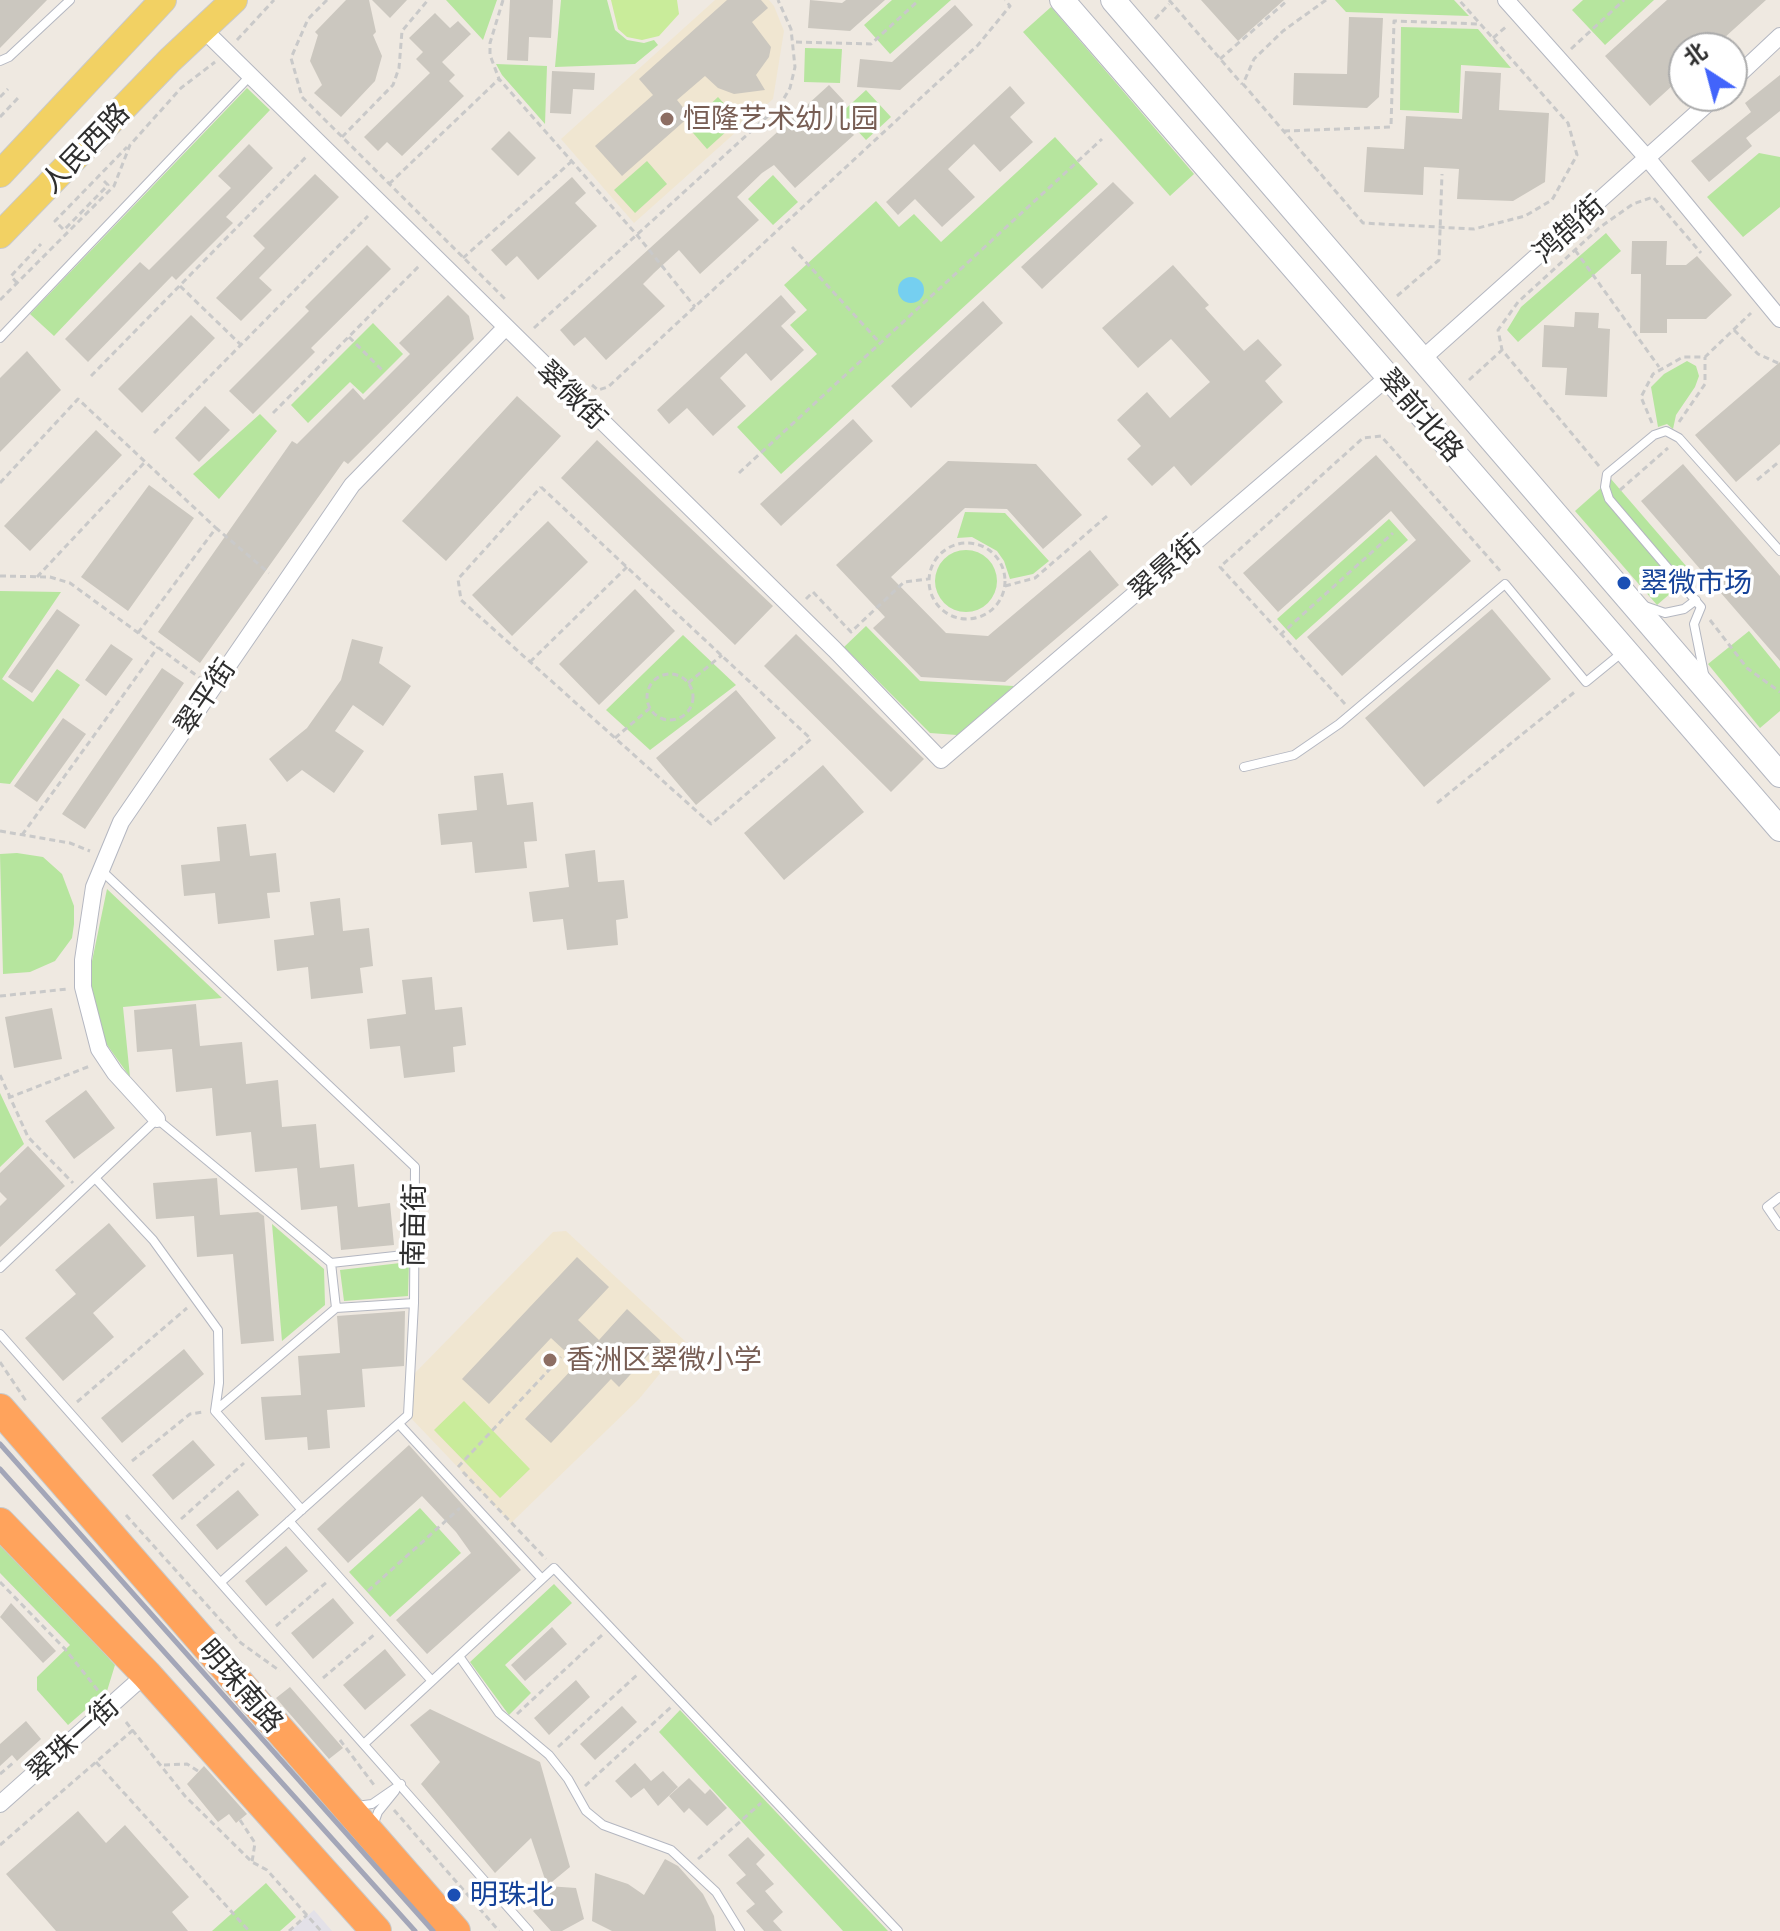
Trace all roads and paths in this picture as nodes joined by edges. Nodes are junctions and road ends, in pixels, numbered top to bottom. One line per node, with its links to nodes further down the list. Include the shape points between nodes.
1 (70, 0): 26 (lane)
2 (163, 0): 43 (main road, 人民西路)
3 (234, 0): 20 (main road, 人民西路)
4 (274, 0): 23 (path)
5 (327, 0): 37 (path, via 308,19 291,58 302,97)
6 (428, 0): 37 (path, via 402,31 393,85)
7 (503, 0): 29 (path, via 490,43)
8 (778, 0): 22 (path)
9 (919, 0): 22 (path, via 871,44)
10 (1005, 0): 61 (path, via 1010,6 978,45)
11 (1062, 0): 79 (main road, 翠前北路)
12 (1113, 0): 74 (main road, 翠前北路)
13 (1169, 0): 24 (path)
14 (1288, 0): 24 (path)
15 (1326, 0): 30 (path, via 1254,59)
16 (1459, 0): 19 (path)
17 (1506, 0): 25 (street)
18 (1624, 0): 25 (path)
19 (1480, 24): 36 (path, via 1394,21 1391,127); 48 (path, via 1568,123 1577,155 1552,200 1525,216 1474,229)
20 (203, 29): 23 (street, 翠微街); 49 (main road, 人民西路)
21 (1780, 36): 27 (street)
22 (794, 42): 50 (path, via 792,77 780,105)
23 (226, 52): 28 (street, 翠微街); 40 (path, via 181,88)
24 (1220, 59): 30 (path)
25 (1559, 60): 41 (street)
26 (0, 61)
27 (1748, 66)
28 (250, 76): 39 (street, 翠微街); 69 (lane)
29 (499, 79): 42 (path); 46 (path)
30 (1243, 84): 36 (path)
31 (8, 89): 32 (path)
32 (0, 97)
33 (18, 98): 35 (path)
34 (1699, 112): 41 (street, 鸿鹄街)
35 (0, 117)
36 (1284, 131): 48 (path, via 1363,223)
37 (342, 137): 46 (path)
38 (1102, 139): 70 (path)
39 (319, 144): 47 (street, 翠微街); 58 (path)
40 (130, 145): 45 (path, via 55,221 64,230 108,185); 57 (path, via 114,186)
41 (1648, 159): 64 (street); 74 (street, 鸿鹄街)
42 (572, 161): 50 (path); 56 (path)
43 (0, 174)
44 (1442, 174): 48 (path)
45 (104, 181)
46 (389, 184): 56 (path)
47 (380, 204): 54 (street, 翠微街); 71 (path)
48 (1440, 227): 59 (path, via 1439,260)
49 (0, 235)
50 (637, 235): 61 (path); 65 (path)
51 (41, 244): 57 (path, via 11,276)
52 (792, 247): 70 (path)
53 (1575, 250): 55 (path, via 1633,204 1653,197); 72 (path, via 1518,302 1498,330); 76 (path)
54 (430, 255): 66 (street, 翠微街); 68 (path)
55 (1703, 255)
56 (463, 258): 62 (path)
57 (17, 283): 60 (path)
58 (180, 286): 71 (path); 78 (path)
59 (1394, 299)
60 (0, 300)
61 (695, 307): 80 (path, via 608,387 598,390)
62 (513, 308)
63 (1752, 312): 67 (path)
64 (1780, 319)
65 (534, 328)
66 (504, 329): 102 (street, 翠平街, via 370,463); 106 (street, 翠微街)
67 (1734, 330): 73 (path); 75 (path, via 1758,354)
68 (349, 337): 77 (path); 82 (path)
69 (0, 338)
70 (880, 343): 88 (path)
71 (241, 345): 83 (path)
72 (1502, 350): 81 (path); 89 (path)
73 (1705, 357): 76 (path, via 1683,357); 85 (path, via 1705,384 1680,419)
74 (1421, 360): 104 (main road, 翠前北路)
75 (1780, 364)
76 (1660, 368): 84 (path, via 1641,397)
77 (384, 372)
78 (91, 376)
79 (1388, 377): 110 (main road, 翠前北路); 121 (street, 翠景街)
80 (588, 382)
81 (1465, 383)
82 (273, 413)
83 (154, 433)
84 (1654, 435): 85 (lane, via 1666,431); 89 (lane)
85 (1679, 438): 92 (path); 96 (lane)
86 (1780, 461): 90 (path)
87 (144, 462): 91 (path, via 78,399); 94 (path); 99 (path)
88 (739, 473)
89 (1607, 474): 92 (lane)
90 (1757, 480)
91 (0, 483)
92 (1609, 499): 105 (lane)
93 (1107, 516): 103 (path, via 1035,578)
94 (216, 528): 102 (path); 107 (path)
95 (1393, 533): 108 (path)
96 (1780, 551)
97 (627, 567): 111 (path); 112 (path); 112 (path, via 541,487 458,579 461,600)
98 (0, 576): 99 (path)
99 (37, 577): 107 (path, via 70,583)
100 (928, 579): 103 (path, via 936,604 957,618 983,616); 103 (path, via 938,556 959,543 971,543 983,546 1000,563); 106 (path, via 904,582 851,632 813,592)
101 (1505, 584): 108 (path, via 1504,574 1381,436 1363,438 1220,567); 113 (lane); 119 (lane)
102 (283, 585): 115 (street, 翠平街)
103 (1005, 586)
104 (1629, 600): 105 (lane, via 1665,613); 117 (main road, 翠前北路)
105 (1698, 604): 116 (path, via 1747,668); 117 (lane, via 1696,644)
106 (794, 610): 121 (street, 翠微街)
107 (138, 633): 109 (path)
108 (1280, 635): 119 (path)
109 (158, 647): 115 (path); 127 (path)
110 (1625, 650): 113 (lane); 125 (main road, 翠前北路)
111 (722, 655): 114 (path); 120 (path, via 811,739 711,824)
112 (530, 662): 120 (path)
113 (1586, 682): 124 (path)
114 (688, 683): 118 (path, via 668,674 654,680 647,693); 118 (path, via 693,697 682,716 668,719)
115 (211, 687): 128 (street, 翠平街, via 121,822)
116 (1780, 692)
117 (1715, 700): 123 (main road, 翠前北路)
118 (650, 708): 120 (path)
119 (1353, 712): 122 (lane, via 1294,755)
120 (615, 738)
121 (941, 760)
122 (1244, 767)
123 (1780, 775)
124 (1437, 803)
125 (1776, 818)
126 (0, 831): 127 (path)
127 (22, 835): 128 (path, via 70,843)
128 (104, 864): 129 (street, 翠平街, via 92,902); 139 (lane, 南亩街, via 415,1167)
129 (83, 987): 130 (path); 131 (street, 翠平街, via 90,1023)
130 (0, 996)
131 (106, 1059): 133 (path); 134 (street, 翠平街)
132 (0, 1075): 133 (path)
133 (8, 1098): 136 (path, via 28,1137)
134 (157, 1119): 135 (lane); 140 (lane)
135 (95, 1178): 136 (lane); 142 (lane, via 153,1240)
136 (81, 1191): 141 (lane)
137 (1780, 1197): 138 (lane, via 1767,1207)
138 (1780, 1226)
139 (413, 1254): 140 (lane); 143 (lane, 南亩街)
140 (331, 1263): 144 (lane)
141 (0, 1268)
142 (197, 1300): 149 (path); 150 (lane, via 218,1330)
143 (414, 1303): 144 (lane); 152 (lane, 南亩街, via 408,1415)
144 (336, 1308): 150 (lane)
145 (0, 1334): 149 (lane)
146 (561, 1357): 162 (path, via 457,1465)
147 (0, 1362): 148 (path)
148 (9, 1404): 153 (highway)
149 (68, 1410): 155 (lane)
150 (215, 1411): 154 (lane); 155 (path, via 190,1414)
151 (0, 1418): 153 (highway)
152 (399, 1424): 156 (lane); 158 (lane)
153 (26, 1442): 192 (highway, 明珠南路)
154 (253, 1455): 158 (lane); 161 (path)
155 (121, 1470): 161 (lane)
156 (469, 1500): 164 (lane); 167 (path)
157 (117, 1505): 173 (path, via 241,1643)
158 (302, 1510): 159 (lane)
159 (289, 1521): 163 (lane); 166 (lane)
160 (0, 1523): 174 (highway)
161 (172, 1527): 166 (lane)
162 (554, 1568): 164 (lane); 169 (lane)
163 (336, 1574): 167 (lane); 170 (path)
164 (542, 1579): 171 (lane)
165 (0, 1582): 177 (path)
166 (221, 1582): 170 (lane)
167 (359, 1599): 168 (lane)
168 (383, 1627): 175 (lane); 176 (path)
169 (610, 1627): 172 (lane); 180 (path)
170 (267, 1633): 176 (lane)
171 (459, 1656): 175 (lane); 180 (lane)
172 (647, 1666): 178 (lane); 183 (path)
173 (281, 1672)
174 (146, 1674): 193 (street, 翠珠一街); 203 (highway)
175 (432, 1681): 182 (lane)
176 (314, 1686): 182 (lane)
177 (100, 1693)
178 (679, 1700): 190 (path); 191 (lane)
179 (126, 1722): 181 (path)
180 (508, 1722): 183 (lane)
181 (133, 1730): 184 (path); 186 (path)
182 (365, 1743): 189 (lane)
183 (549, 1755): 190 (lane)
184 (96, 1762): 196 (path); 200 (path)
185 (13, 1763): 188 (path)
186 (163, 1765): 187 (path, via 187,1764); 197 (path, via 185,1796)
187 (198, 1771)
188 (0, 1774)
189 (401, 1784): 192 (lane, via 366,1807); 195 (lane, via 375,1818); 205 (lane)
190 (576, 1794): 198 (lane, via 603,1825 671,1850)
191 (769, 1795): 198 (path); 207 (lane)
192 (341, 1800): 195 (highway, 明珠南路)
193 (0, 1804)
194 (240, 1820): 197 (path, via 255,1843)
195 (375, 1838): 204 (highway, 明珠南路)
196 (0, 1845)
197 (252, 1862): 199 (path, via 267,1870)
198 (690, 1867): 206 (lane, via 716,1892)
199 (307, 1915): 201 (path); 202 (path)
200 (249, 1931)
201 (289, 1931)
202 (321, 1931)
203 (376, 1931)
204 (455, 1931)
205 (529, 1931)
206 (740, 1931)
207 (898, 1931)

